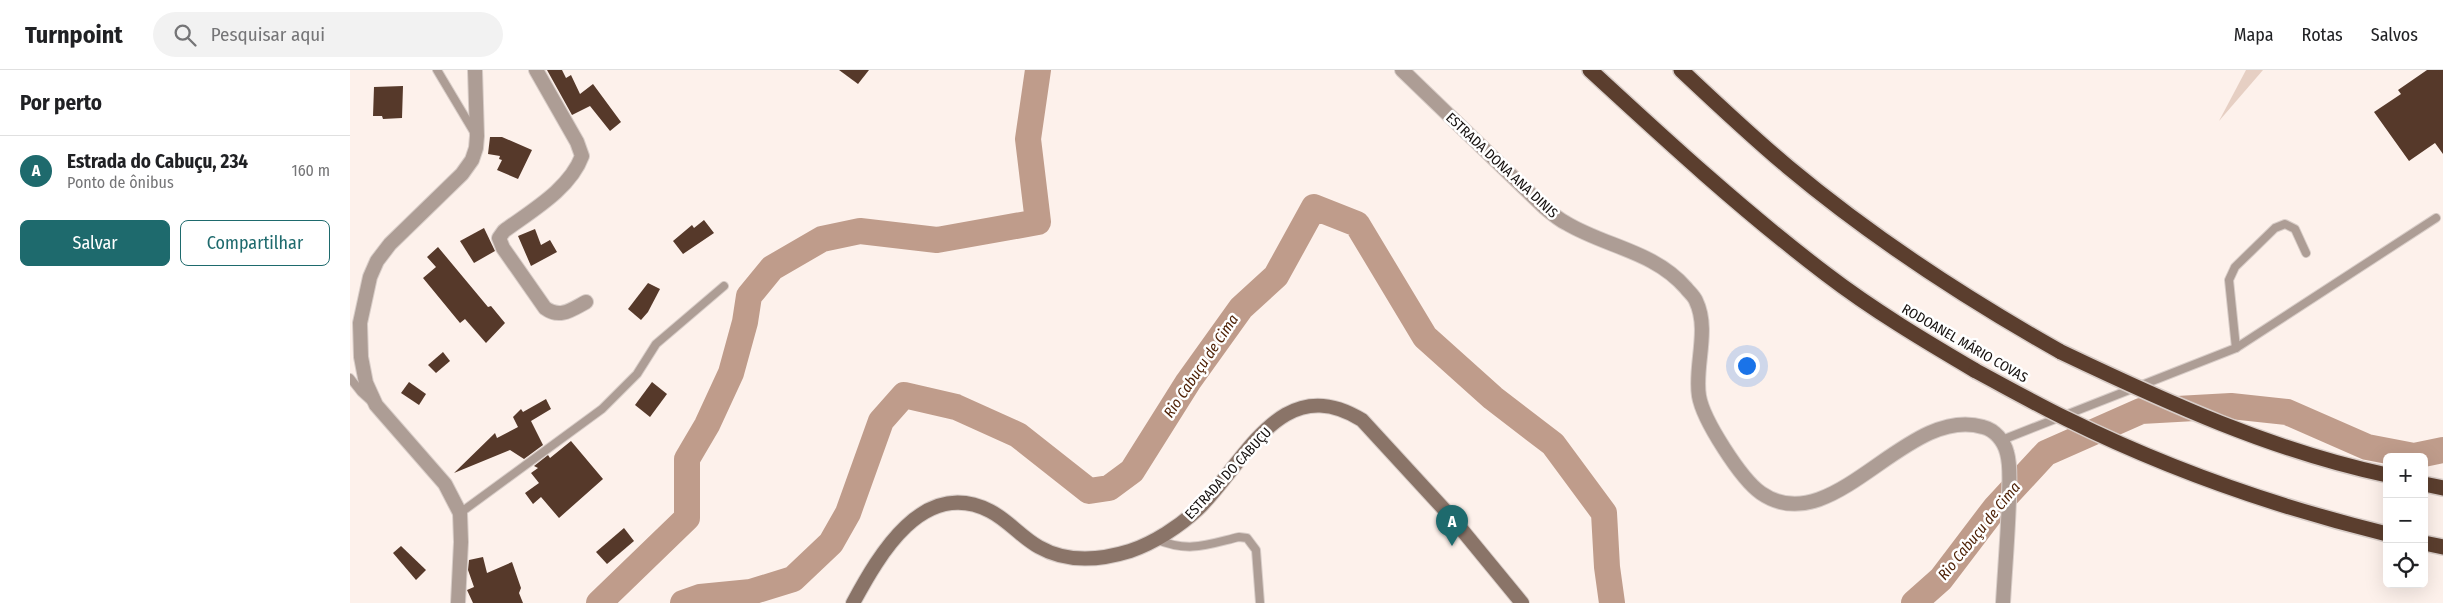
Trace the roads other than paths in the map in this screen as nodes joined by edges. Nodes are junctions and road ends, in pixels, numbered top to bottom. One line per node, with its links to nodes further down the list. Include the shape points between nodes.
1 (437, 70): 7 (lane)
2 (475, 70): 7 (street)
3 (536, 70): 11 (street, via 582,156 578,169 565,183 504,231 500,238 503,248 545,308 553,314 562,315)
4 (1402, 70): 15 (street, ESTRADA DONA ANA DINIS, via 1543,206 1566,223 1645,256 1674,274 1691,293 1702,320 1699,395 1709,423 1725,451 1760,493 1788,504 1803,504 1828,496 1929,433 1948,425 1968,422 1989,428)
5 (1590, 70): 20 (highway, RODOANEL MÁRIO COVAS, bridge, via 1694,166 1827,275 1903,328 1976,371 2068,419 2154,458 2238,490)
6 (1681, 70): 16 (highway, bridge, via 1742,128 1842,210 1992,314 2061,352 2155,397 2296,450)
7 (477, 136): 14 (street, via 472,160 462,174 390,244 370,277 360,323 361,358 366,383)
8 (2436, 218): 12 (lane)
9 (2306, 252): 12 (lane, via 2295,229 2285,224 2275,228 2235,267 2229,280)
10 (724, 286): 19 (lane, via 656,344 637,374 602,409)
11 (586, 302)
12 (2236, 348): 15 (lane)
13 (350, 378): 14 (lane)
14 (376, 405): 19 (street, via 445,484)
15 (2002, 440): 28 (street, via 2008,454 2010,476)
16 (2383, 475)
17 (2428, 485): 18 (highway)
18 (2443, 488)
19 (460, 513): 24 (street)
20 (2383, 533)
21 (1154, 539): 25 (main road, ESTRADA DO CABUÇU, via 1132,550 1074,559 1039,547 990,511 965,504 942,504 920,514 888,545); 26 (lane, via 1179,548 1247,538 1256,550); 27 (main road, ESTRADA DO CABUÇU, via 1198,508 1263,430 1305,406 1324,404 1344,409 1362,420 1453,519)
22 (2428, 545): 23 (highway)
23 (2443, 547)
24 (458, 603)
25 (853, 603)
26 (1260, 603)
27 (1522, 603)
28 (2003, 603)

